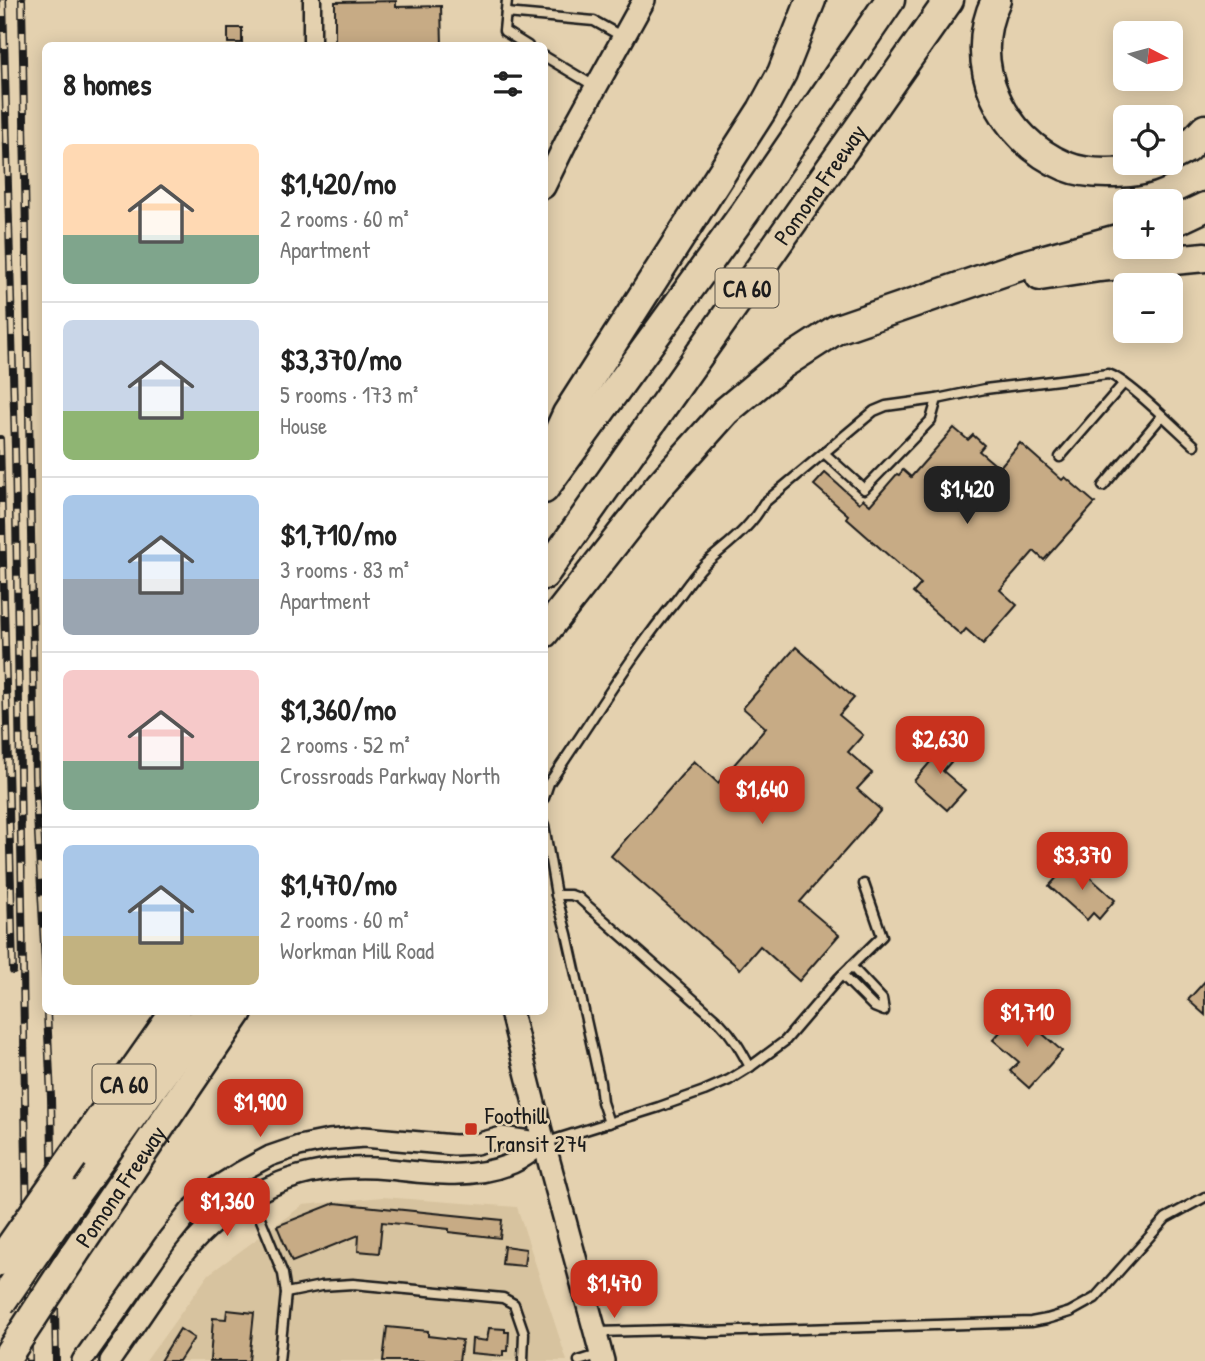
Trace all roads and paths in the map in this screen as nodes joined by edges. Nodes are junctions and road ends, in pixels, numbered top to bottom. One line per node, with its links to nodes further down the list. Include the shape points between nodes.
1 (312, 0): 10 (street)
2 (507, 0): 8 (lane)
3 (644, 0): 9 (main road)
4 (811, 0): 28 (highway, via 762,110 567,414)
5 (890, 0): 30 (highway, Pomona Freeway / CA 60, via 746,212)
6 (949, 0): 32 (highway, Pomona Freeway / CA 60)
7 (996, 0): 16 (highway, via 984,44 987,78 998,105 1018,134 1038,152 1066,167)
8 (506, 13): 9 (lane, via 594,21); 11 (lane, via 504,30)
9 (623, 38): 13 (main road)
10 (312, 42)
11 (522, 42)
12 (548, 58): 13 (lane)
13 (596, 87): 17 (main road)
14 (1205, 129): 15 (highway)
15 (1183, 151)
16 (1113, 173)
17 (548, 179)
18 (1205, 207): 19 (highway)
19 (1183, 217)
20 (1113, 240): 22 (highway)
21 (1205, 257): 22 (highway)
22 (961, 287): 33 (highway, via 836,329 780,366 726,411 660,485)
23 (1124, 383): 24 (lane, via 1108,374); 25 (lane); 29 (lane)
24 (937, 399): 27 (lane, via 874,411); 27 (lane, via 931,420 864,489)
25 (1162, 416): 26 (lane); 31 (lane)
26 (1194, 445)
27 (824, 453): 34 (lane, via 764,503 732,542 703,566 662,617)
28 (548, 455)
29 (1060, 457)
30 (548, 484)
31 (1103, 486)
32 (548, 569)
33 (548, 628)
34 (548, 786)
35 (548, 848): 37 (lane)
36 (864, 884): 38 (lane, via 882,936)
37 (556, 895): 44 (lane, via 579,898 720,1023); 45 (lane)
38 (852, 966): 39 (lane); 39 (lane, via 882,999 884,1010 874,1007)
39 (842, 975): 44 (lane, via 785,1041)
40 (174, 1015): 49 (highway, CA 60, bridge)
41 (205, 1015): 51 (highway, bridge)
42 (236, 1015): 54 (highway, Pomona Freeway / CA 60, bridge)
43 (512, 1015): 46 (main road)
44 (750, 1067): 45 (lane, via 704,1091)
45 (609, 1123): 46 (lane)
46 (544, 1143): 47 (street, via 511,1165 481,1173 330,1169); 52 (main road); 55 (street, via 502,1137 476,1144 364,1137 328,1140 270,1156 218,1186 191,1210)
47 (251, 1195): 50 (lane, via 283,1274); 56 (street, via 226,1211 190,1246)
48 (1205, 1197): 52 (lane, via 1166,1217 1096,1298 1047,1319)
49 (0, 1261)
50 (286, 1293): 57 (lane); 58 (lane, via 353,1284 503,1298 514,1304 524,1333)
51 (0, 1304)
52 (595, 1332): 53 (main road)
53 (602, 1357): 59 (lane)
54 (4, 1361)
55 (82, 1361)
56 (110, 1361)
57 (279, 1361)
58 (523, 1361)
59 (579, 1361)

